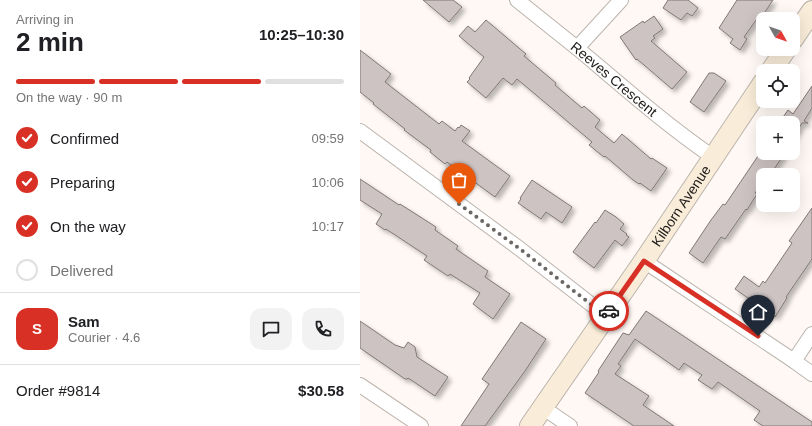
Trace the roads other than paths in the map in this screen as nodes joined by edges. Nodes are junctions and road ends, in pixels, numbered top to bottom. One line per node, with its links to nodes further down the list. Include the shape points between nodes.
1 (517, 0): 5 (street, Reeves Crescent)
2 (621, 0): 5 (street)
3 (812, 11): 4 (street)
4 (800, 29)
5 (577, 48): 8 (street, Reeves Crescent)
6 (756, 93): 8 (street, Kilborn Avenue)
7 (360, 131): 10 (street)
8 (713, 157): 9 (street, Kilborn Avenue)
9 (644, 261): 10 (street, Kilborn Avenue); 12 (street)
10 (606, 316): 15 (street, Kilborn Avenue)
11 (812, 334): 12 (street)
12 (794, 361): 13 (street)
13 (812, 374)
14 (360, 385): 16 (street)
15 (542, 407): 17 (street, Kilborn Avenue); 18 (street)
16 (421, 426)
17 (530, 426)
18 (570, 426)

